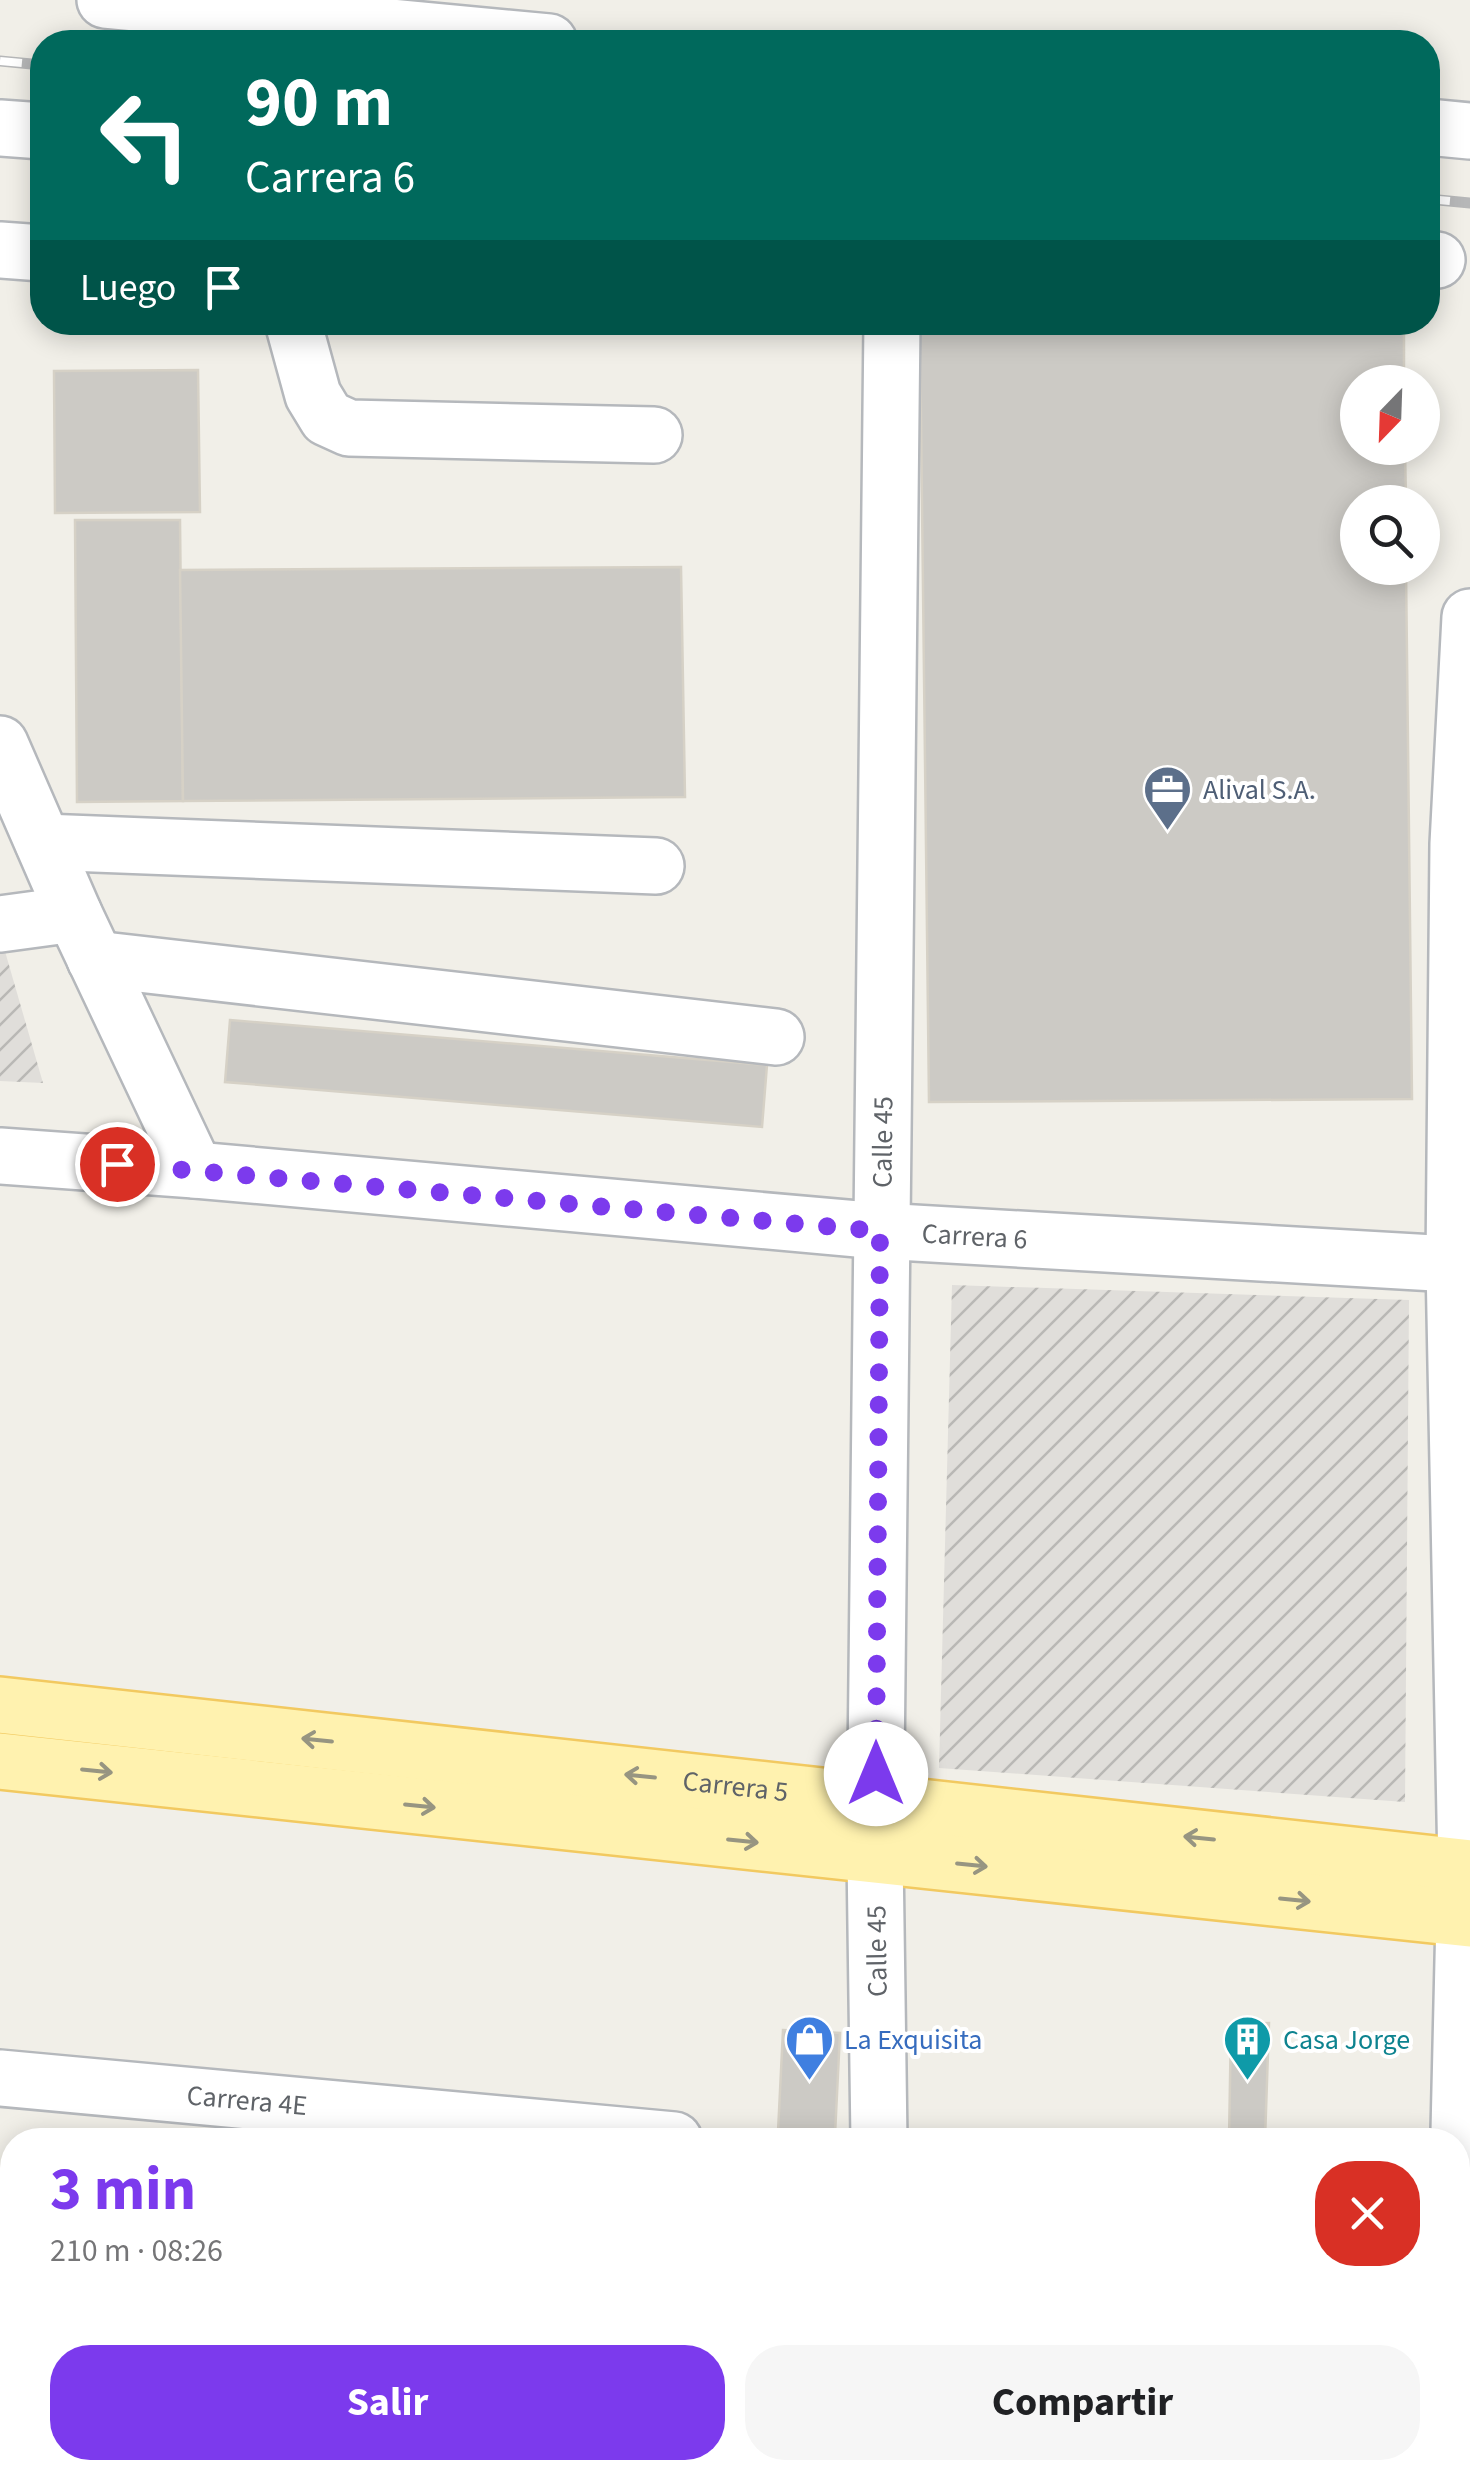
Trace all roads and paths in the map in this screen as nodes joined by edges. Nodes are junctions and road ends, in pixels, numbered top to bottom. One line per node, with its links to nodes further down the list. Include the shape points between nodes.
1 (105, 0): 2 (street)
2 (422, 30)
3 (0, 128): 5 (street)
4 (1440, 128): 6 (street)
5 (30, 131)
6 (1470, 131)
7 (0, 250): 8 (street)
8 (30, 252)
9 (297, 335): 11 (street, via 313,396 327,418 349,428)
10 (892, 335): 22 (street, Calle 45)
11 (654, 435)
12 (1470, 617): 15 (street)
13 (0, 744): 14 (street)
14 (43, 842): 16 (street); 18 (street)
15 (1464, 844): 23 (street)
16 (656, 866)
17 (0, 924): 18 (street)
18 (85, 937): 19 (street); 21 (street)
19 (776, 1037)
20 (0, 1156): 21 (street, Carrera 6)
21 (194, 1170): 22 (street, Carrera 6)
22 (880, 1231): 23 (street, Carrera 6); 26 (street, Calle 45)
23 (1462, 1264): 27 (street)
24 (0, 1705): 26 (main road, Carrera 5, one-way to 24)
25 (0, 1761): 26 (main road, Carrera 5, one-way to 26)
26 (875, 1828): 27 (main road, Carrera 5); 30 (street, Calle 45)
27 (1467, 1893): 31 (street)
28 (0, 2078): 29 (street, Carrera 4E)
29 (394, 2128)
30 (879, 2128)
31 (1459, 2128)

